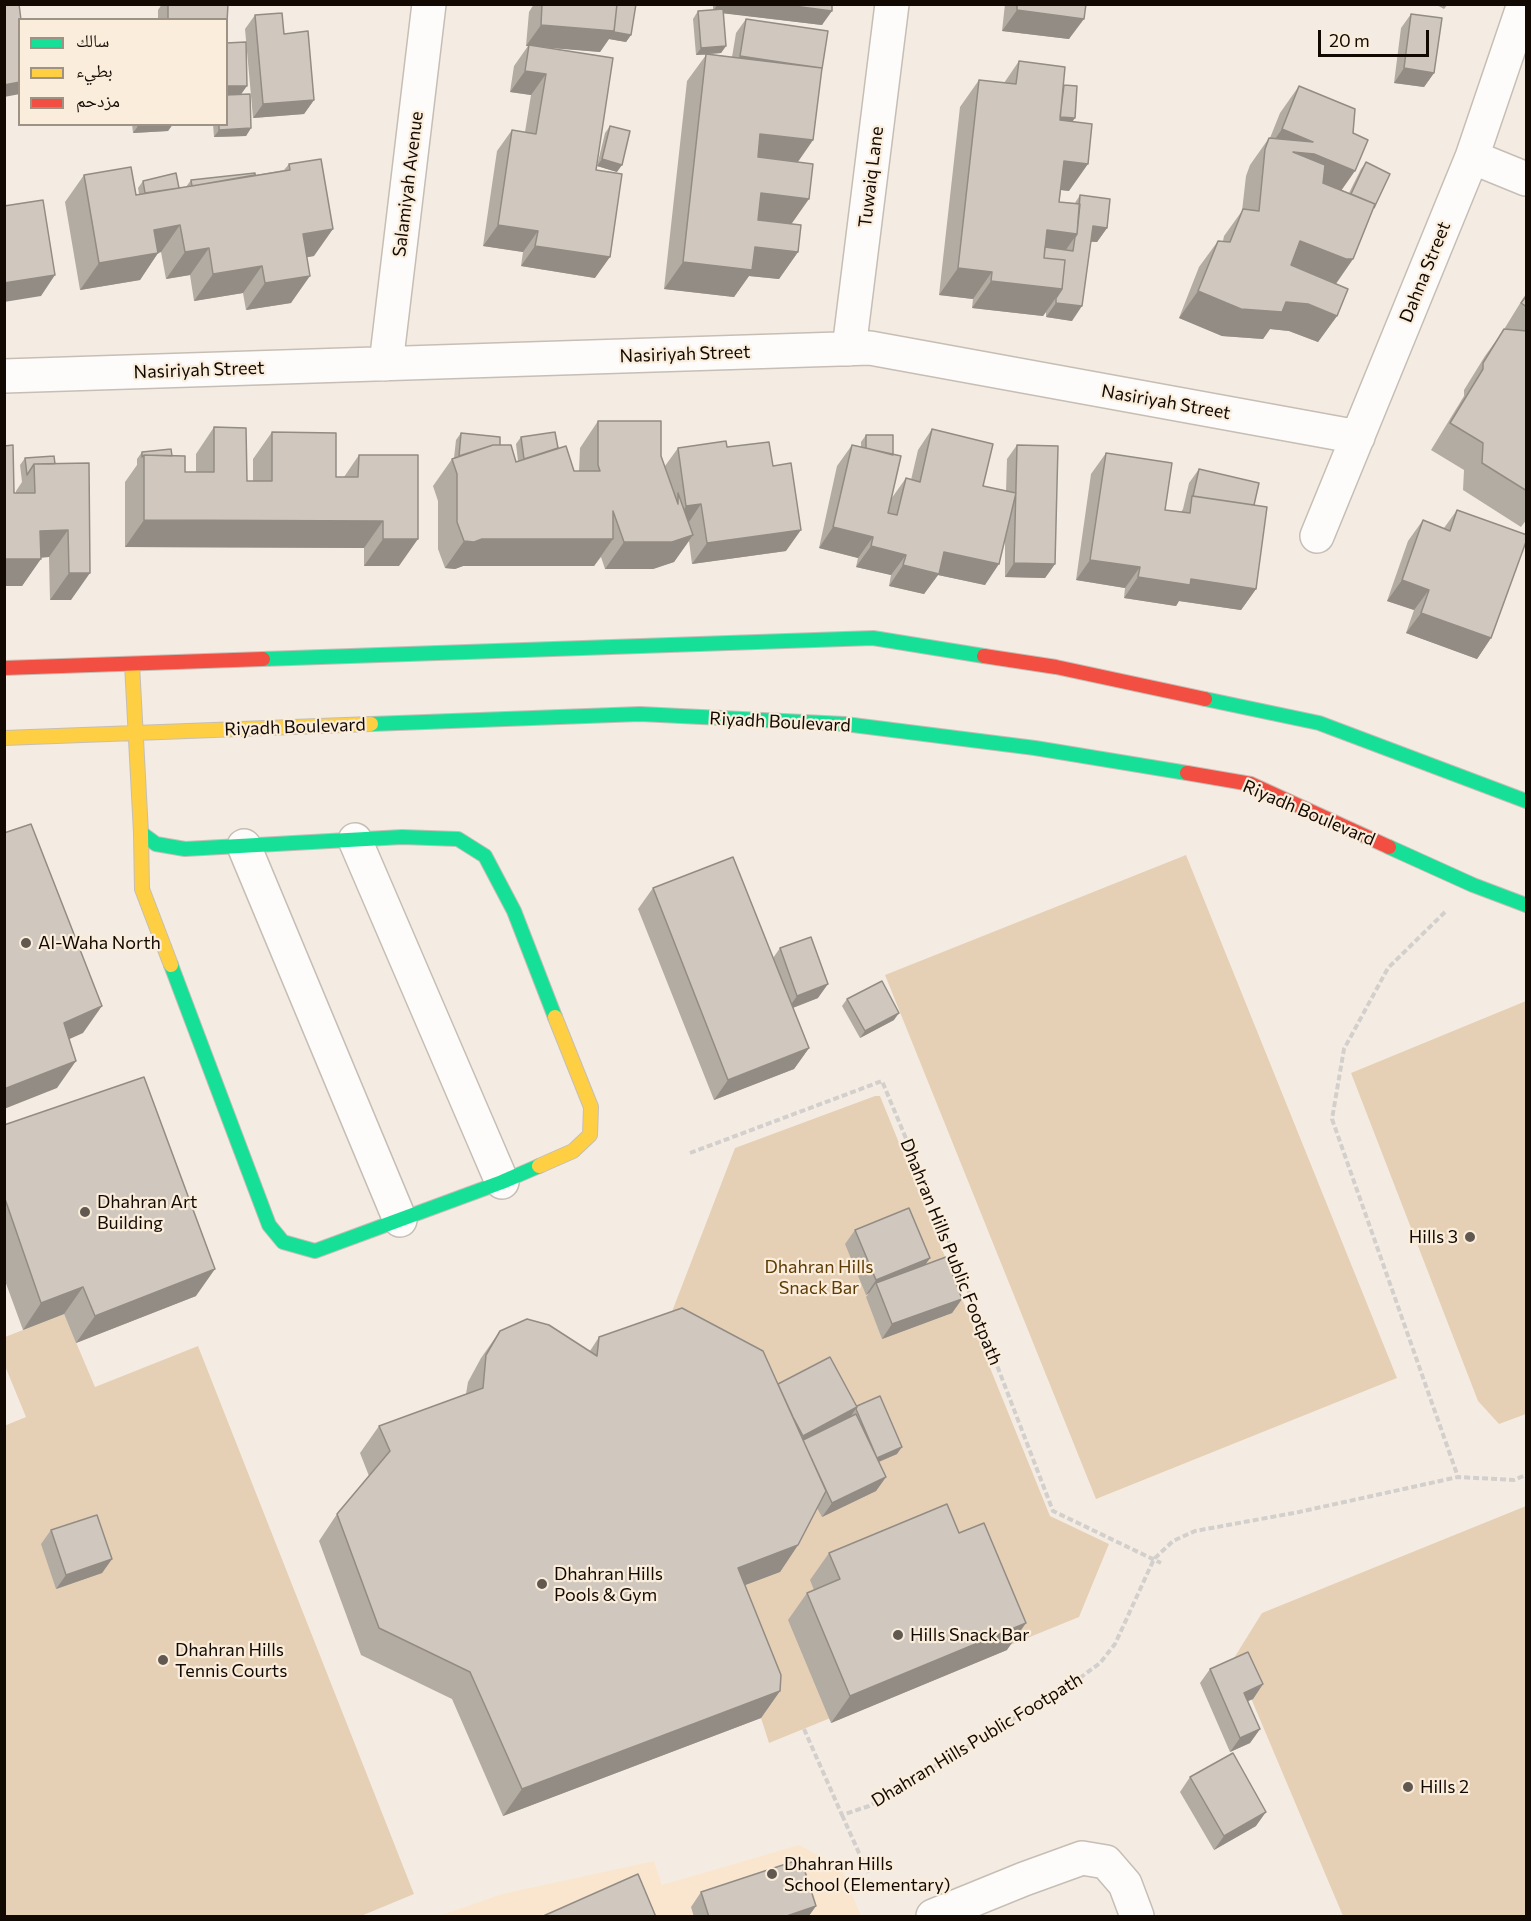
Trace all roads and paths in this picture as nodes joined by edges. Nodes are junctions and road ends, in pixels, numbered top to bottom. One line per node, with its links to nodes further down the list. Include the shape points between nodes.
1 (429, 4): 7 (street, Salamiyah Avenue)
2 (892, 4): 6 (street, Tuwaiq Lane)
3 (1524, 4): 4 (street, Dahna Street)
4 (1472, 157): 5 (street); 9 (street, Dahna Street)
5 (1527, 179)
6 (849, 349): 7 (street, Nasiriyah Street); 9 (street, Nasiriyah Street, via 870,348)
7 (386, 364): 8 (street, Nasiriyah Street)
8 (4, 376)
9 (1358, 437): 10 (street, Dahna Street)
10 (1317, 536)
11 (132, 664): 12 (main road); 13 (main road); 15 (main road, via 873,638 1056,667 1319,723)
12 (4, 668)
13 (135, 733): 14 (main road, Riyadh Boulevard); 16 (main road); 19 (main road, Riyadh Boulevard, via 640,714 845,724 1035,748 1251,784)
14 (4, 738)
15 (1527, 801)
16 (141, 832): 18 (main road, via 156,844 185,849); 23 (main road, via 142,889 269,1225 283,1242 315,1251)
17 (356, 840): 18 (main road); 22 (street); 22 (main road, via 458,838 485,856 514,911 591,1107 590,1135 573,1150)
18 (244, 846): 23 (street)
19 (1473, 885): 20 (main road, Riyadh Boulevard); 25 (path, via 1388,968 1344,1049 1332,1119)
20 (1527, 905)
21 (690, 1153): 26 (path, Dhahran Hills Public Footpath, via 882,1081 953,1251 1053,1511)
22 (502, 1182): 23 (main road)
23 (400, 1221)
24 (1527, 1475): 25 (path, Dhahran Hills Public Footpath, via 1514,1480)
25 (1458, 1477): 26 (path, Dhahran Hills Public Footpath, via 1195,1531 1173,1541)
26 (1154, 1559): 27 (path, Dhahran Hills Public Footpath); 29 (path, Dhahran Hills Public Footpath, via 1115,1644 1100,1663 869,1806)
27 (1161, 1563)
28 (804, 1729): 29 (path)
29 (842, 1815): 30 (path)
30 (868, 1873)
31 (933, 1917): 32 (street, via 1082,1858 1106,1862 1125,1884)
32 (1137, 1917)

